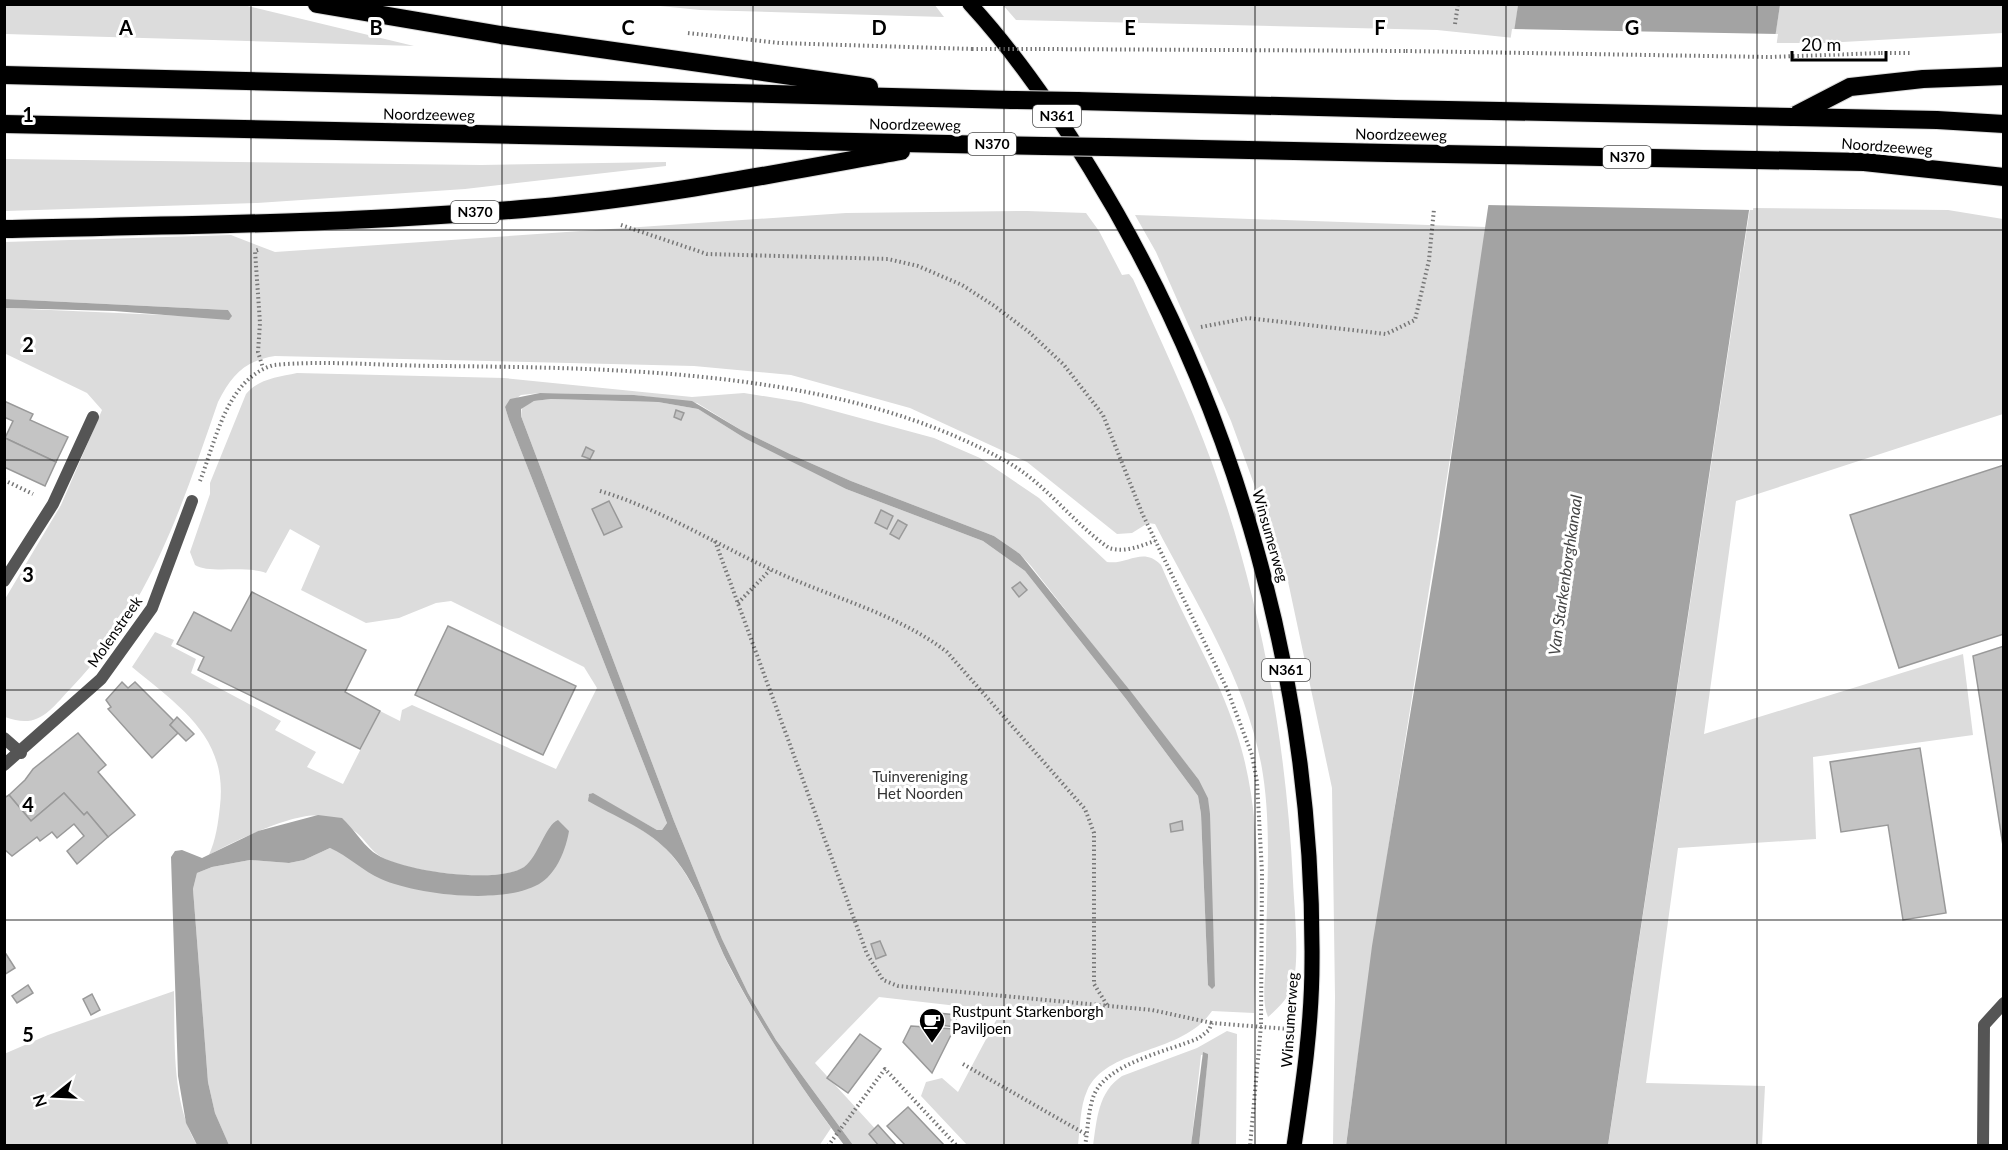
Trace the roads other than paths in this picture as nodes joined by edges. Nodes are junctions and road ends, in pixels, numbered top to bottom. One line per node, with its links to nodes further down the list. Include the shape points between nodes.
1 (316, 4): 5 (highway, via 501,35)
2 (970, 4): 19 (main road, Winsumerweg / N361, via 1024,70 1123,222 1198,378 1250,524 1285,664 1306,818 1312,962 1309,1030)
3 (4, 75): 5 (highway, Noordzeeweg)
4 (2004, 76): 6 (highway, via 1876,82 1850,87)
5 (954, 99): 6 (highway, Noordzeeweg, bridge)
6 (1792, 117): 8 (highway, Noordzeeweg)
7 (4, 124): 9 (highway, Noordzeeweg / N370)
8 (2004, 124)
9 (940, 143): 10 (highway, Noordzeeweg / N370, bridge, via 1864,162); 11 (highway, N370, via 696,188 534,208 262,223)
10 (2004, 177)
11 (4, 230)
12 (93, 417): 14 (street, via 53,504)
13 (192, 501): 16 (street, Molenstreek, via 153,608 101,679)
14 (4, 580)
15 (4, 738): 16 (street)
16 (21, 753): 17 (street, Molenstreek)
17 (4, 765)
18 (2004, 1003): 20 (street, via 1984,1025)
19 (1294, 1146)
20 (1983, 1146)

